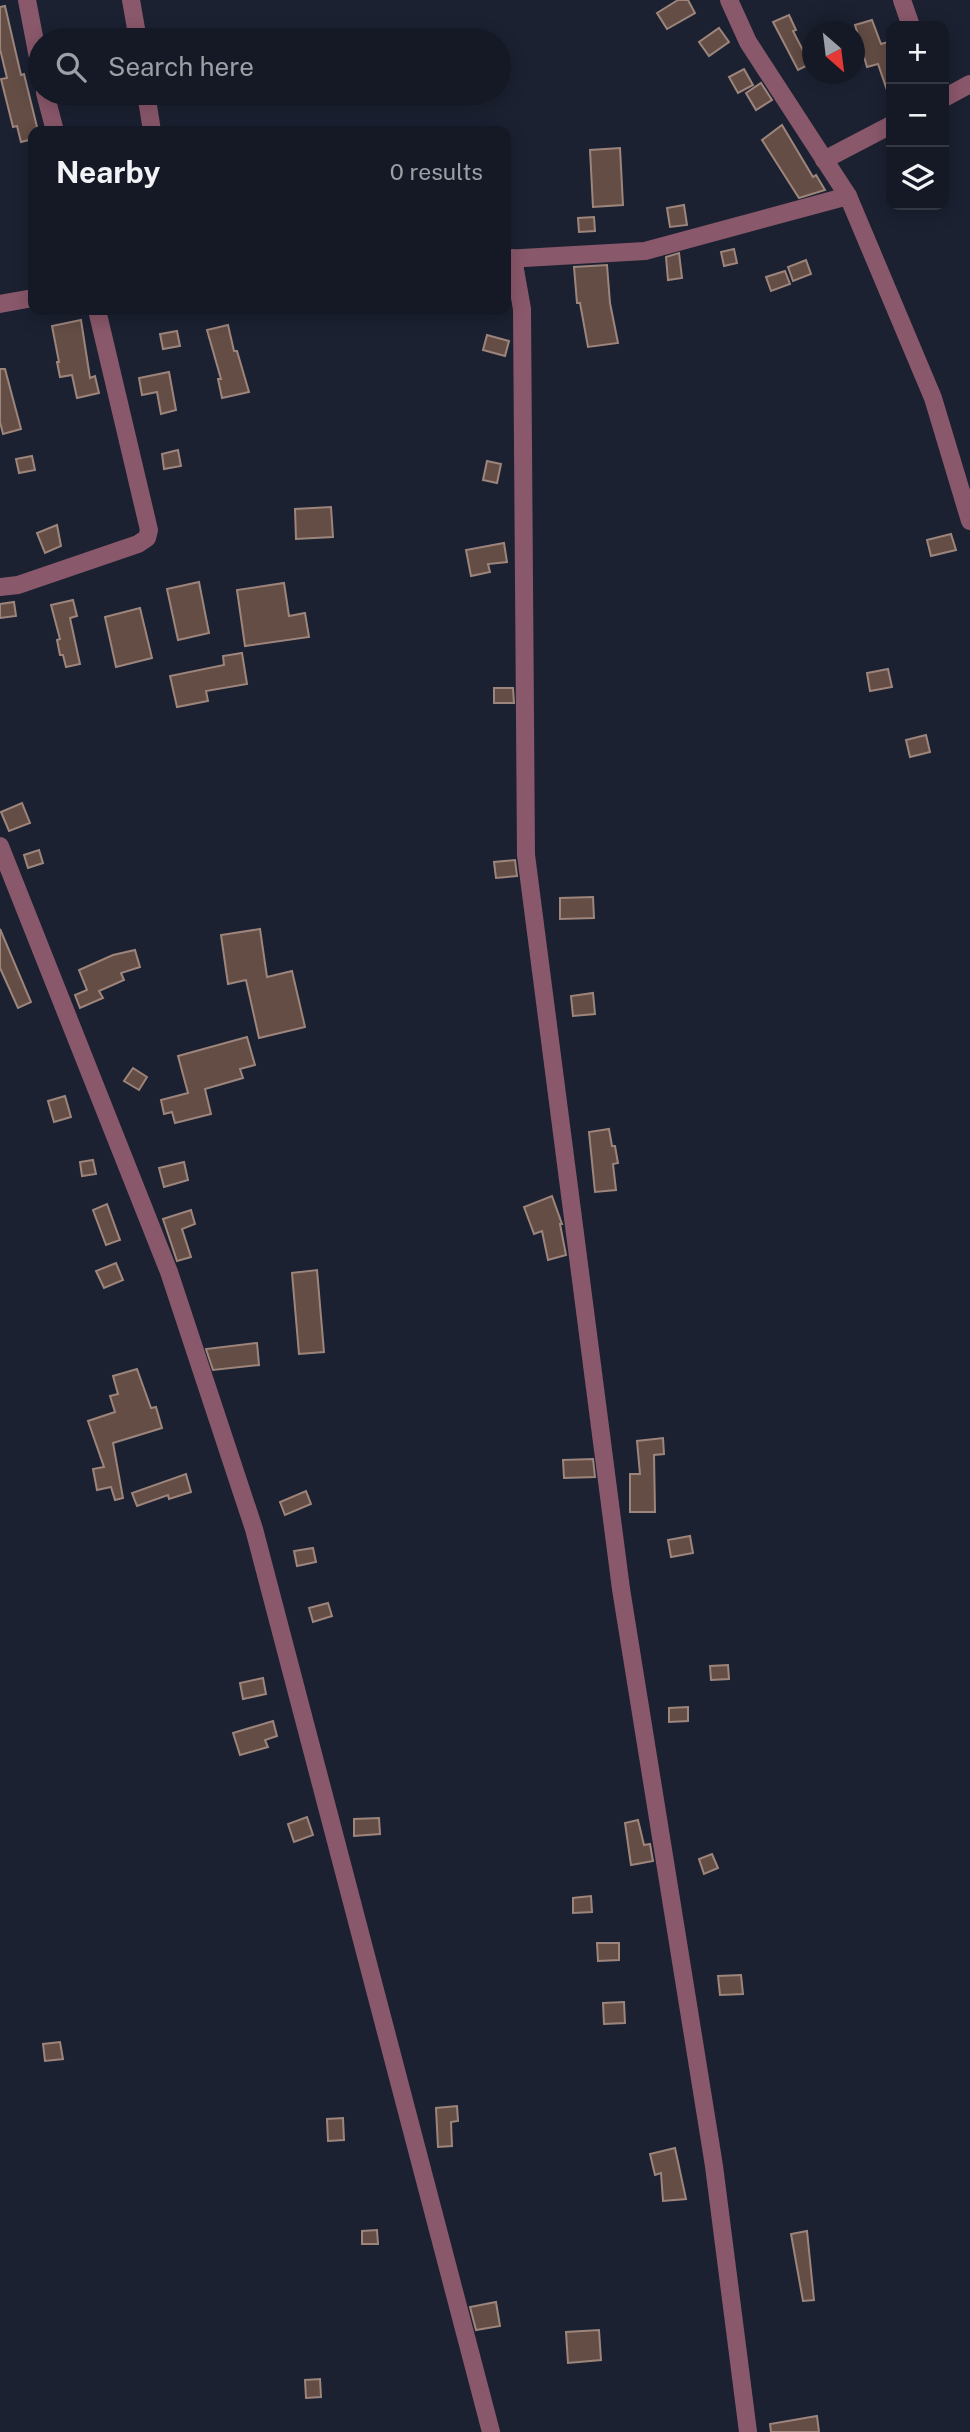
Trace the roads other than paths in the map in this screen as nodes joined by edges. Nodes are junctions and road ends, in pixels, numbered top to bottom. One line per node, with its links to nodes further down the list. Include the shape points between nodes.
1 (27, 0): 6 (street)
2 (131, 0): 7 (street)
3 (729, 0): 15 (street, via 748,42)
4 (902, 0): 5 (street)
5 (909, 21)
6 (32, 28)
7 (136, 28)
8 (970, 84): 9 (street)
9 (949, 94)
10 (48, 105): 12 (street)
11 (148, 105): 13 (street)
12 (54, 126)
13 (151, 126)
14 (886, 128): 15 (street)
15 (824, 160): 16 (street)
16 (848, 196): 17 (street, via 645,251); 22 (street, via 933,398)
17 (511, 259)
18 (511, 267): 26 (street, via 522,309 526,855 621,1589 714,2166)
19 (28, 299): 20 (street)
20 (0, 304)
21 (98, 315): 23 (street, via 149,530 138,544)
22 (970, 521)
23 (0, 587)
24 (0, 846): 25 (street, via 169,1272 254,1529)
25 (491, 2432)
26 (748, 2432)

